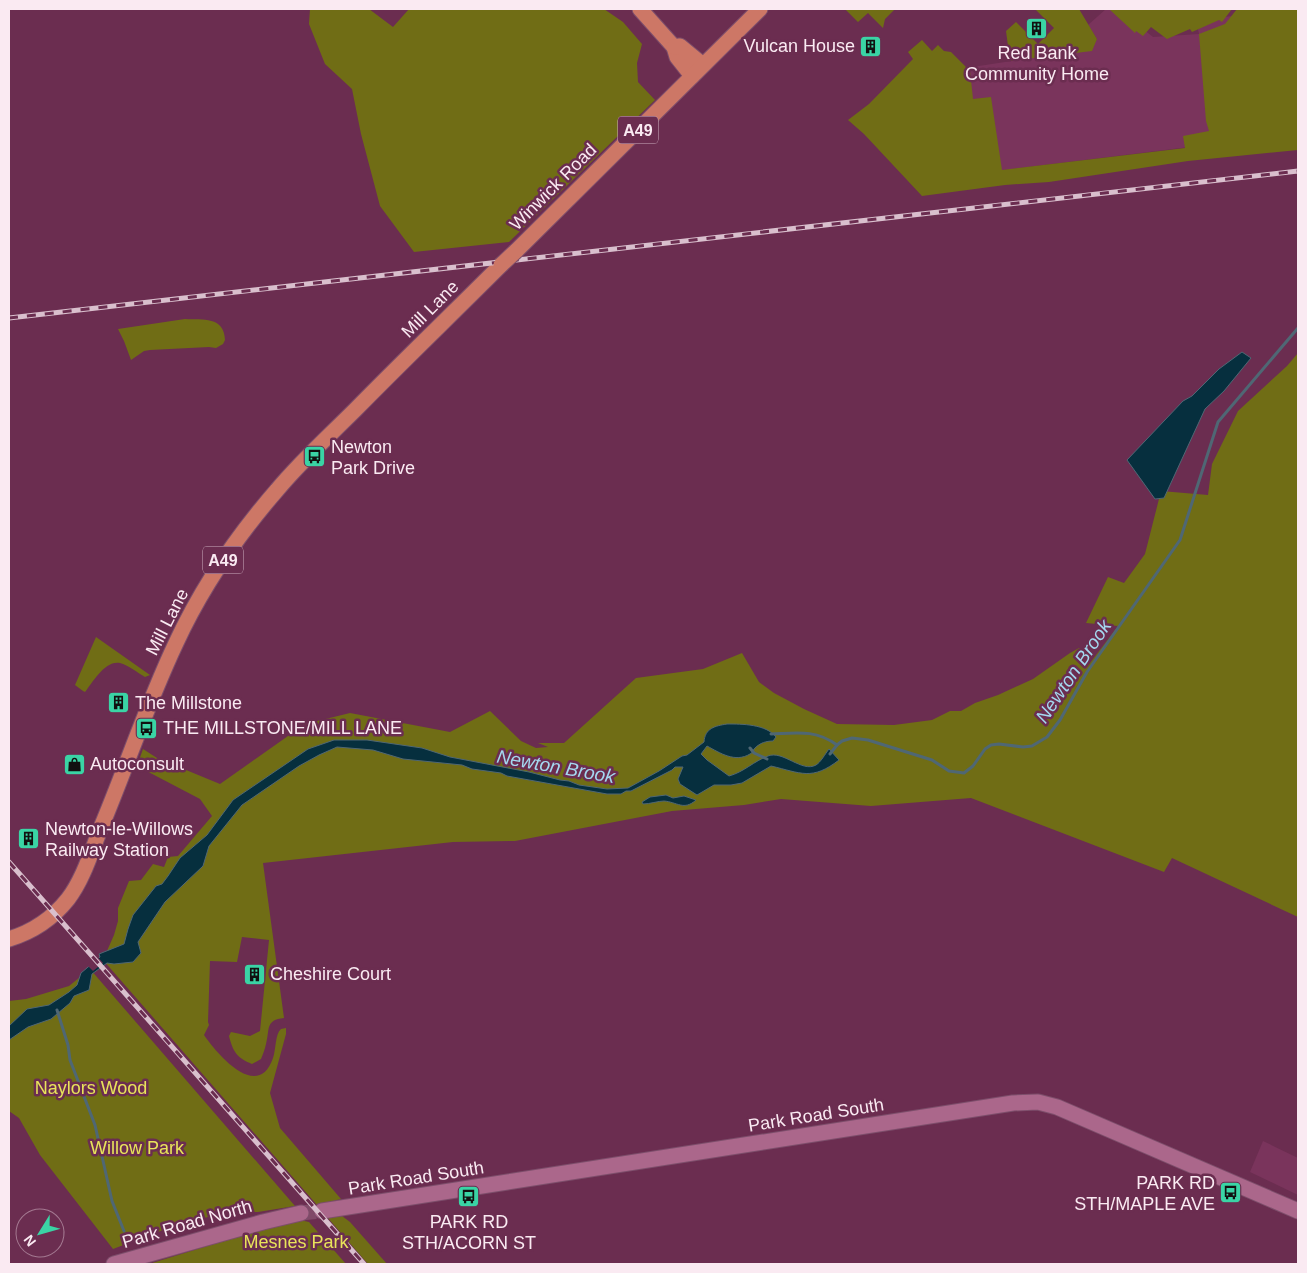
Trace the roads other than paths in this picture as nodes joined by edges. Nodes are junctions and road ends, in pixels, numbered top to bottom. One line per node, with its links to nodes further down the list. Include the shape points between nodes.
1 (640, 9): 3 (main road)
2 (760, 9): 4 (main road, Winwick Road / A49)
3 (674, 47): 4 (main road, via 680,46); 5 (main road, via 677,58)
4 (703, 65): 5 (main road, Winwick Road / A49)
5 (692, 76): 6 (main road, Winwick Road / A49, bridge)
6 (501, 266): 7 (main road, Mill Lane / A49, via 290,475 237,539 208,583 176,642 72,892 60,908 38,926)
7 (9, 938)
8 (322, 1211): 9 (street, Park Road South, via 1014,1103 1038,1102 1057,1107)
9 (1298, 1211)
10 (301, 1214): 11 (street, Park Road North)
11 (115, 1264)

